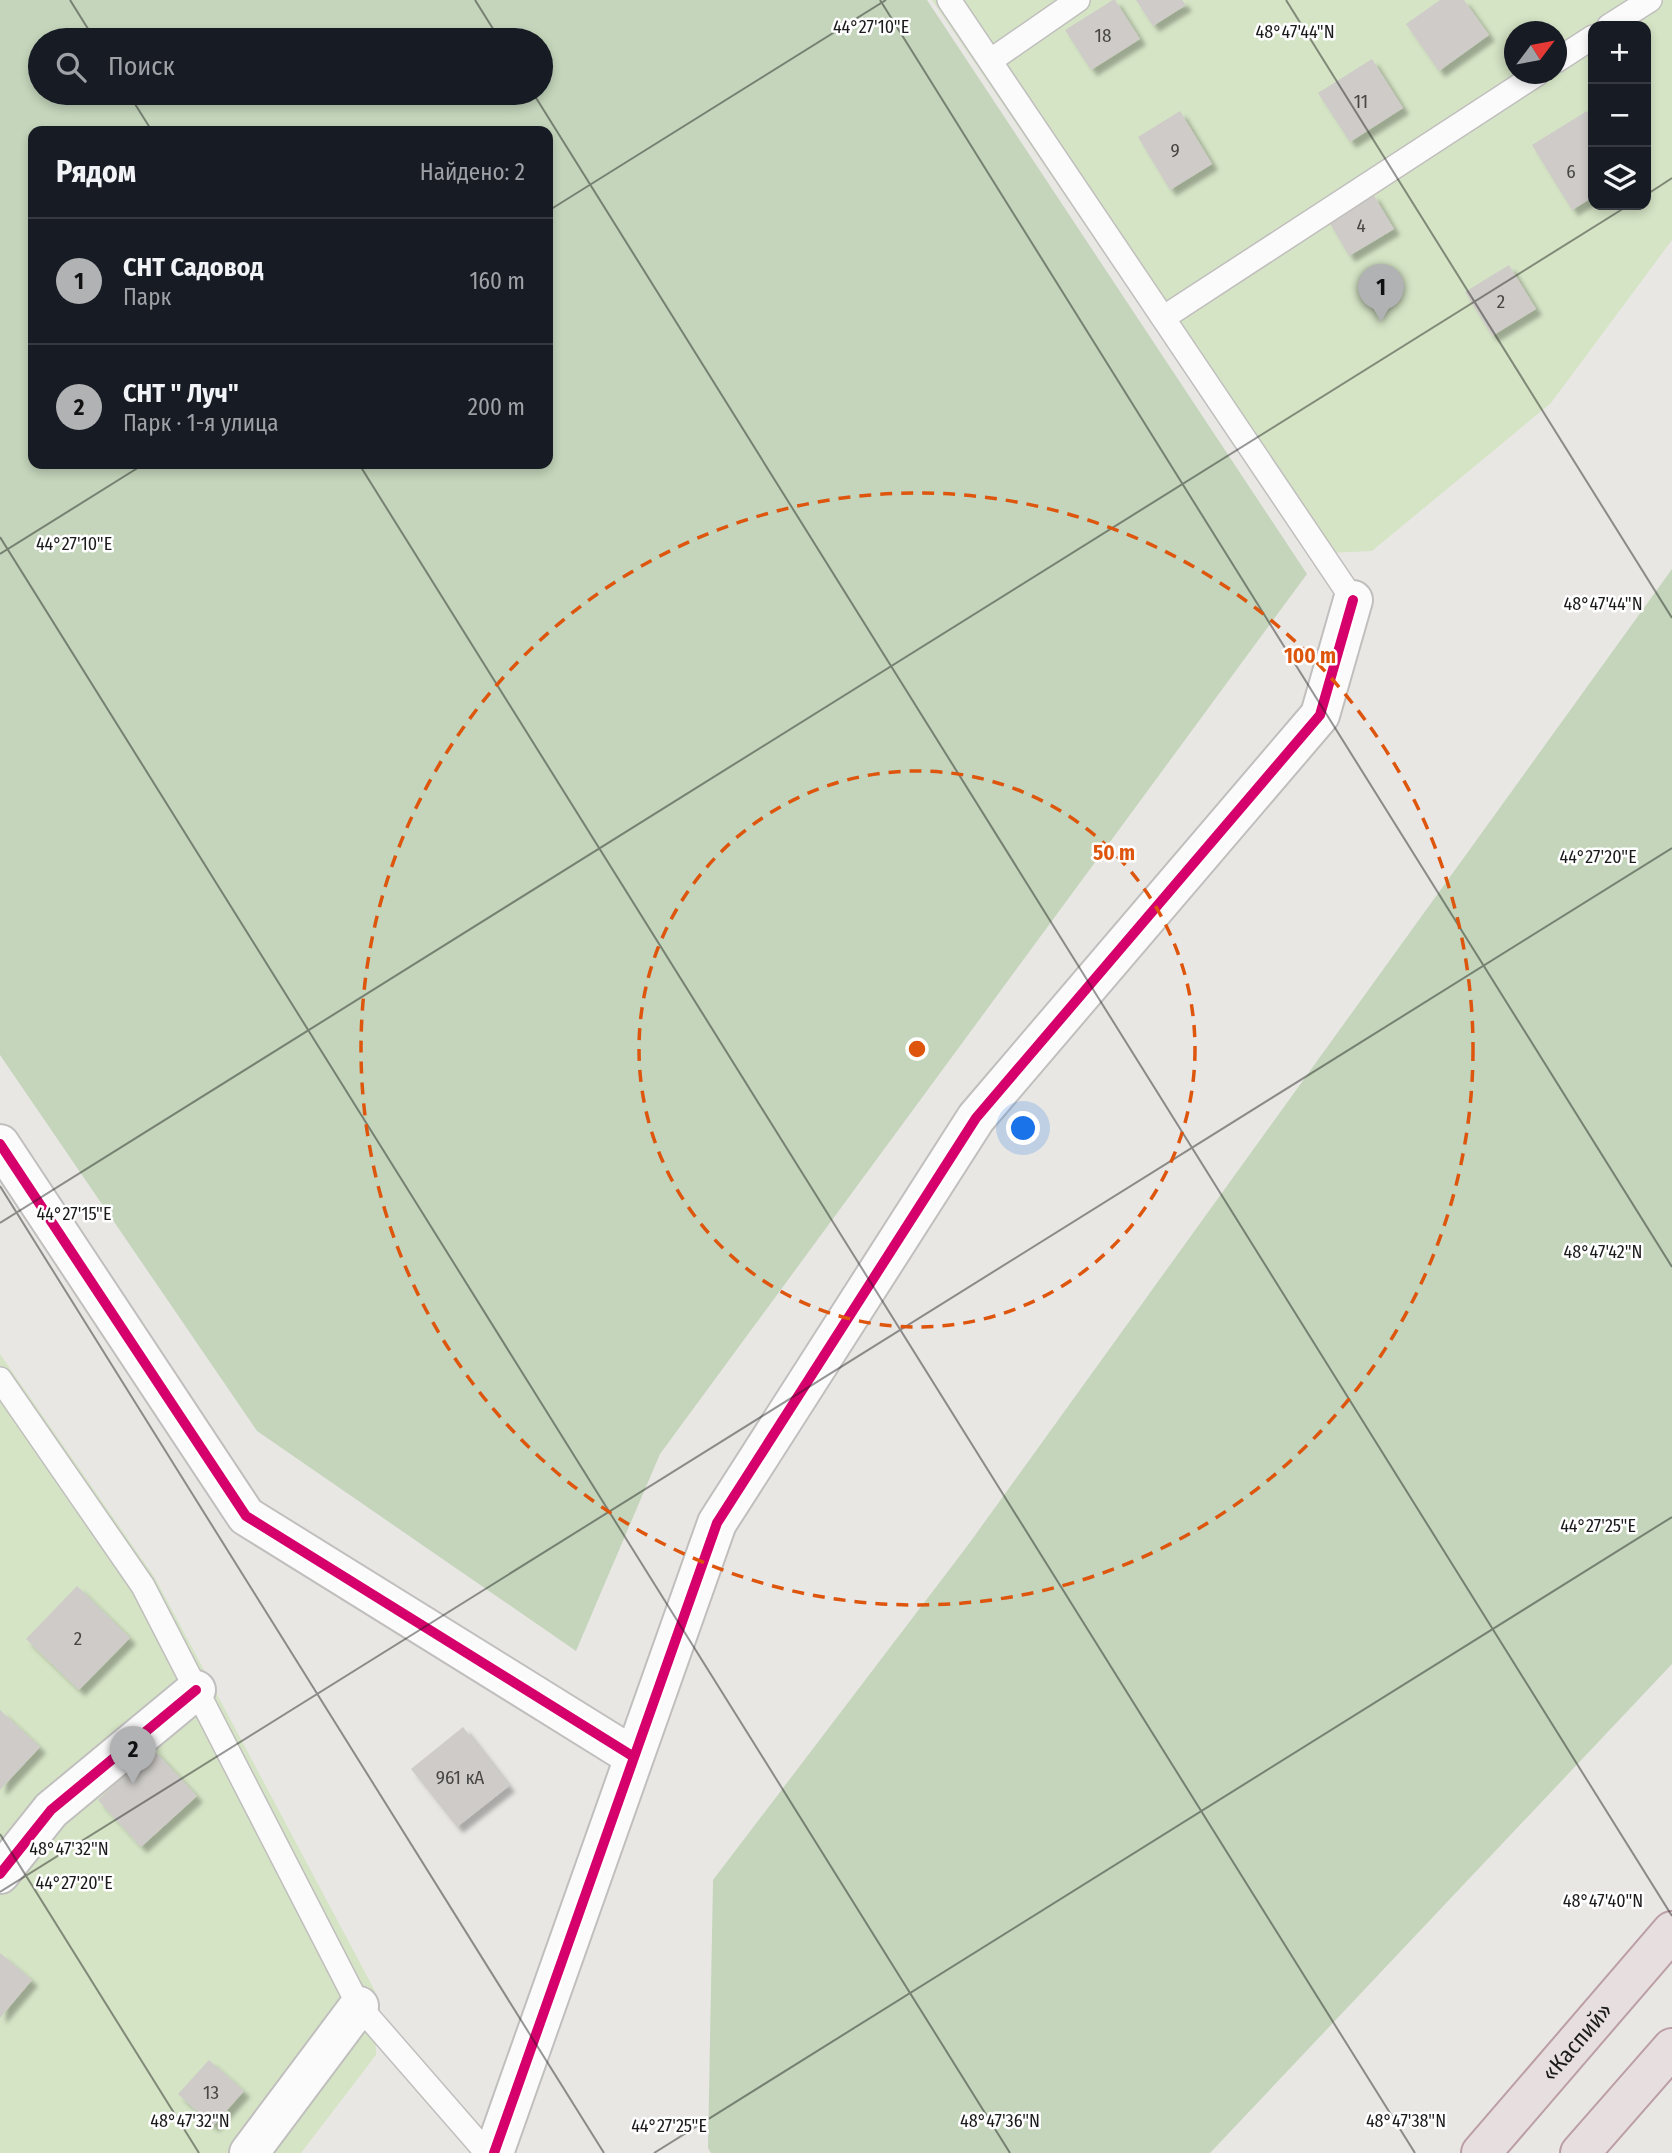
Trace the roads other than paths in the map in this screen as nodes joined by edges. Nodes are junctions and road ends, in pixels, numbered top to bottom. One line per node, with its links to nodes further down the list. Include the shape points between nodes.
1 (949, 0): 7 (lane)
2 (1078, 0): 7 (lane)
3 (1650, 0): 4 (lane)
4 (1617, 21)
5 (1588, 40): 6 (lane)
6 (1567, 54)
7 (990, 61): 9 (lane)
8 (1522, 84): 9 (lane)
9 (1163, 318): 10 (lane)
10 (1353, 600): 14 (street, via 1320,715 976,1118 717,1523)
11 (0, 1144): 14 (street, via 246,1516)
12 (0, 1379): 13 (lane, via 143,1586)
13 (196, 1690): 15 (street, via 51,1810); 17 (lane)
14 (634, 1757): 21 (street)
15 (0, 1874)
16 (1672, 1931): 22 (highway, «Каспий»)
17 (359, 2006): 19 (street); 20 (lane)
18 (1672, 2048): 23 (highway)
19 (249, 2153)
20 (487, 2153)
21 (494, 2153)
22 (1481, 2153)
23 (1580, 2153)

